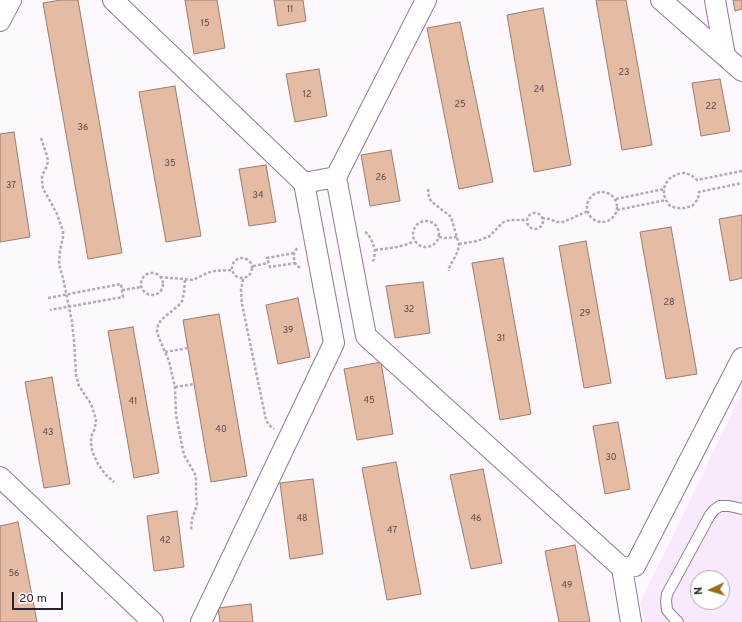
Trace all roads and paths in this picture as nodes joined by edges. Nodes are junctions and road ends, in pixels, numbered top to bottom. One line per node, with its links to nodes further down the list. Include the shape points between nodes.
1 (11, 0): 6 (street)
2 (113, 0): 12 (street)
3 (426, 0): 11 (street)
4 (661, 0): 7 (street)
5 (715, 0): 7 (street)
6 (0, 21)
7 (725, 56): 8 (street)
8 (742, 71)
9 (41, 138): 38 (path, via 48,161 42,176 42,185 63,231 58,264)
10 (742, 171): 15 (path, via 697,180 691,175 677,174 669,179)
11 (336, 177): 12 (street); 42 (street)
12 (304, 183): 43 (street)
13 (742, 183): 17 (path, via 699,192 698,199 692,206 685,208 670,206)
14 (428, 189): 22 (path, via 432,202 451,217)
15 (664, 189): 16 (path); 17 (path)
16 (616, 199): 18 (path, via 608,193 598,192 589,199); 19 (path)
17 (666, 200): 19 (path)
18 (588, 210): 19 (path, via 593,219 602,222 612,219); 20 (path, via 563,222)
19 (617, 210)
20 (542, 218): 21 (path, via 535,213); 21 (path, via 542,225 535,229 528,226)
21 (527, 220): 25 (path, via 506,221 490,236)
22 (457, 236): 23 (path); 25 (path)
23 (439, 237): 24 (path, via 429,247); 24 (path, via 436,226 424,222 414,229)
24 (414, 241): 26 (path, via 398,247)
25 (459, 244): 32 (path)
26 (375, 250)
27 (294, 253): 28 (path, via 267,258)
28 (268, 263): 29 (path, via 270,268); 30 (path)
29 (295, 263)
30 (253, 266): 31 (path, via 249,260 242,258 235,261); 34 (path, via 250,276)
31 (232, 270): 34 (path, via 236,277); 35 (path, via 214,271 193,280)
32 (449, 271)
33 (160, 277): 35 (path); 36 (path, via 155,274 144,276); 36 (path, via 163,285 156,294 146,293)
34 (243, 279): 49 (path, via 242,304 266,420 273,428)
35 (185, 280): 45 (path, via 182,300 158,325 157,332)
36 (142, 287): 37 (path)
37 (122, 290): 38 (path, via 121,284); 40 (path, via 123,297)
38 (66, 294): 39 (path); 40 (path)
39 (48, 298)
40 (68, 307): 41 (path); 51 (path, via 79,386 96,419 91,437 92,452 105,474)
41 (50, 310)
42 (366, 336): 43 (street); 54 (street)
43 (334, 343): 49 (street)
44 (188, 348): 45 (path)
45 (165, 352): 48 (path)
46 (742, 358): 54 (street, via 635,566)
47 (194, 384): 48 (path)
48 (175, 388): 53 (path, via 176,415 184,455 196,477 196,508)
49 (289, 436): 56 (street)
50 (1, 478): 55 (street)
51 (114, 482)
52 (742, 509): 58 (lane, via 720,506 710,515 667,594 667,610)
53 (191, 530)
54 (622, 568): 57 (street)
55 (153, 622)
56 (200, 622)
57 (630, 622)
58 (678, 622)

